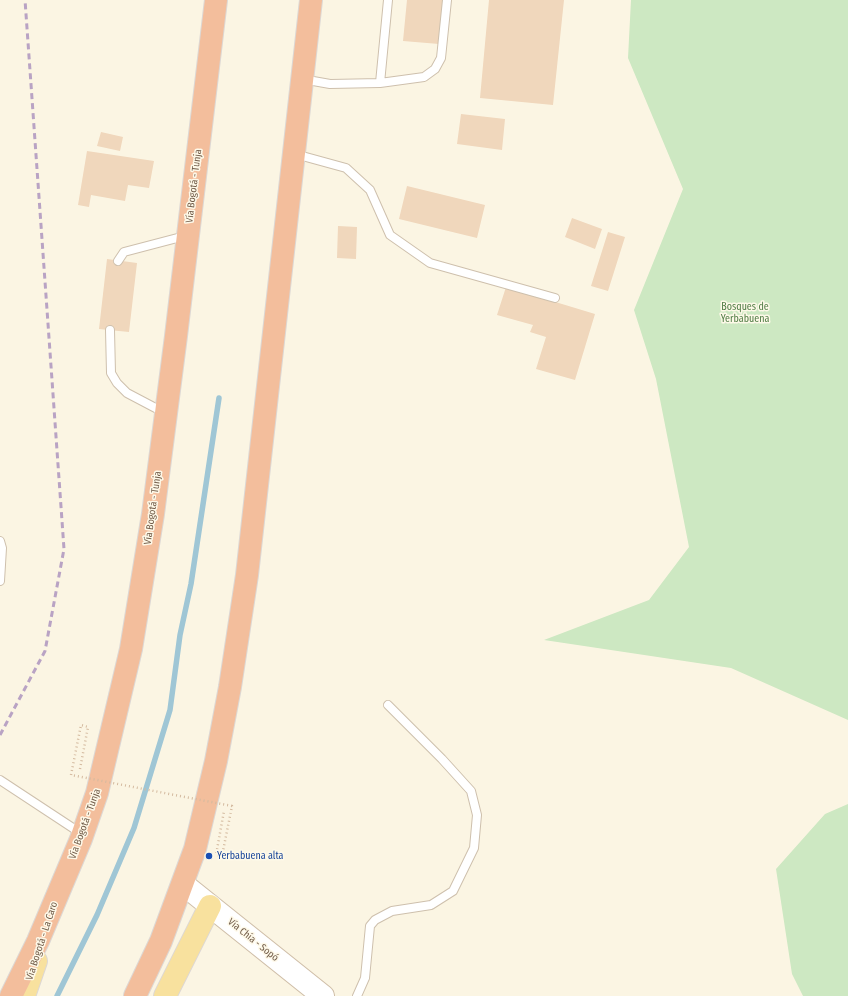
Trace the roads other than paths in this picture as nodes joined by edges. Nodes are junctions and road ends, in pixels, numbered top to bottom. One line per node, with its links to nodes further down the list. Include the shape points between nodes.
1 (213, 0): 8 (highway, Vía Bogotá - Tunja)
2 (310, 0): 5 (highway)
3 (388, 0): 6 (lane)
4 (447, 0): 6 (lane, via 441,58 435,69 424,77)
5 (301, 79): 6 (lane, via 330,84); 7 (highway)
6 (380, 83)
7 (293, 153): 10 (lane, via 346,168 370,190 390,235 430,263); 18 (highway, via 238,637 216,761 195,849)
8 (188, 235): 9 (lane, via 124,252); 12 (highway, Vía Bogotá - Tunja)
9 (118, 261)
10 (555, 298)
11 (110, 330): 12 (lane, via 111,373 116,383 127,393)
12 (166, 413): 17 (highway, Vía Bogotá - Tunja, via 153,514 130,649 97,793)
13 (0, 541): 14 (lane)
14 (0, 581)
15 (388, 705): 26 (lane, via 442,758 471,791 477,815 474,848 453,891 432,905 392,911 375,920 370,926 366,978)
16 (0, 780): 17 (lane)
17 (82, 834): 19 (highway, Vía Bogotá - Tunja)
18 (183, 884): 20 (street, Vía Chía - Sopó); 23 (highway, via 161,941)
19 (60, 886): 21 (highway, Vía Bogotá - Tunja, via 38,941); 22 (main road, Vía Bogotá - La Caro)
20 (210, 906): 24 (main road); 25 (street, Vía Chía - Sopó)
21 (11, 996)
22 (24, 996)
23 (135, 996)
24 (165, 996)
25 (323, 996)
26 (357, 996)

